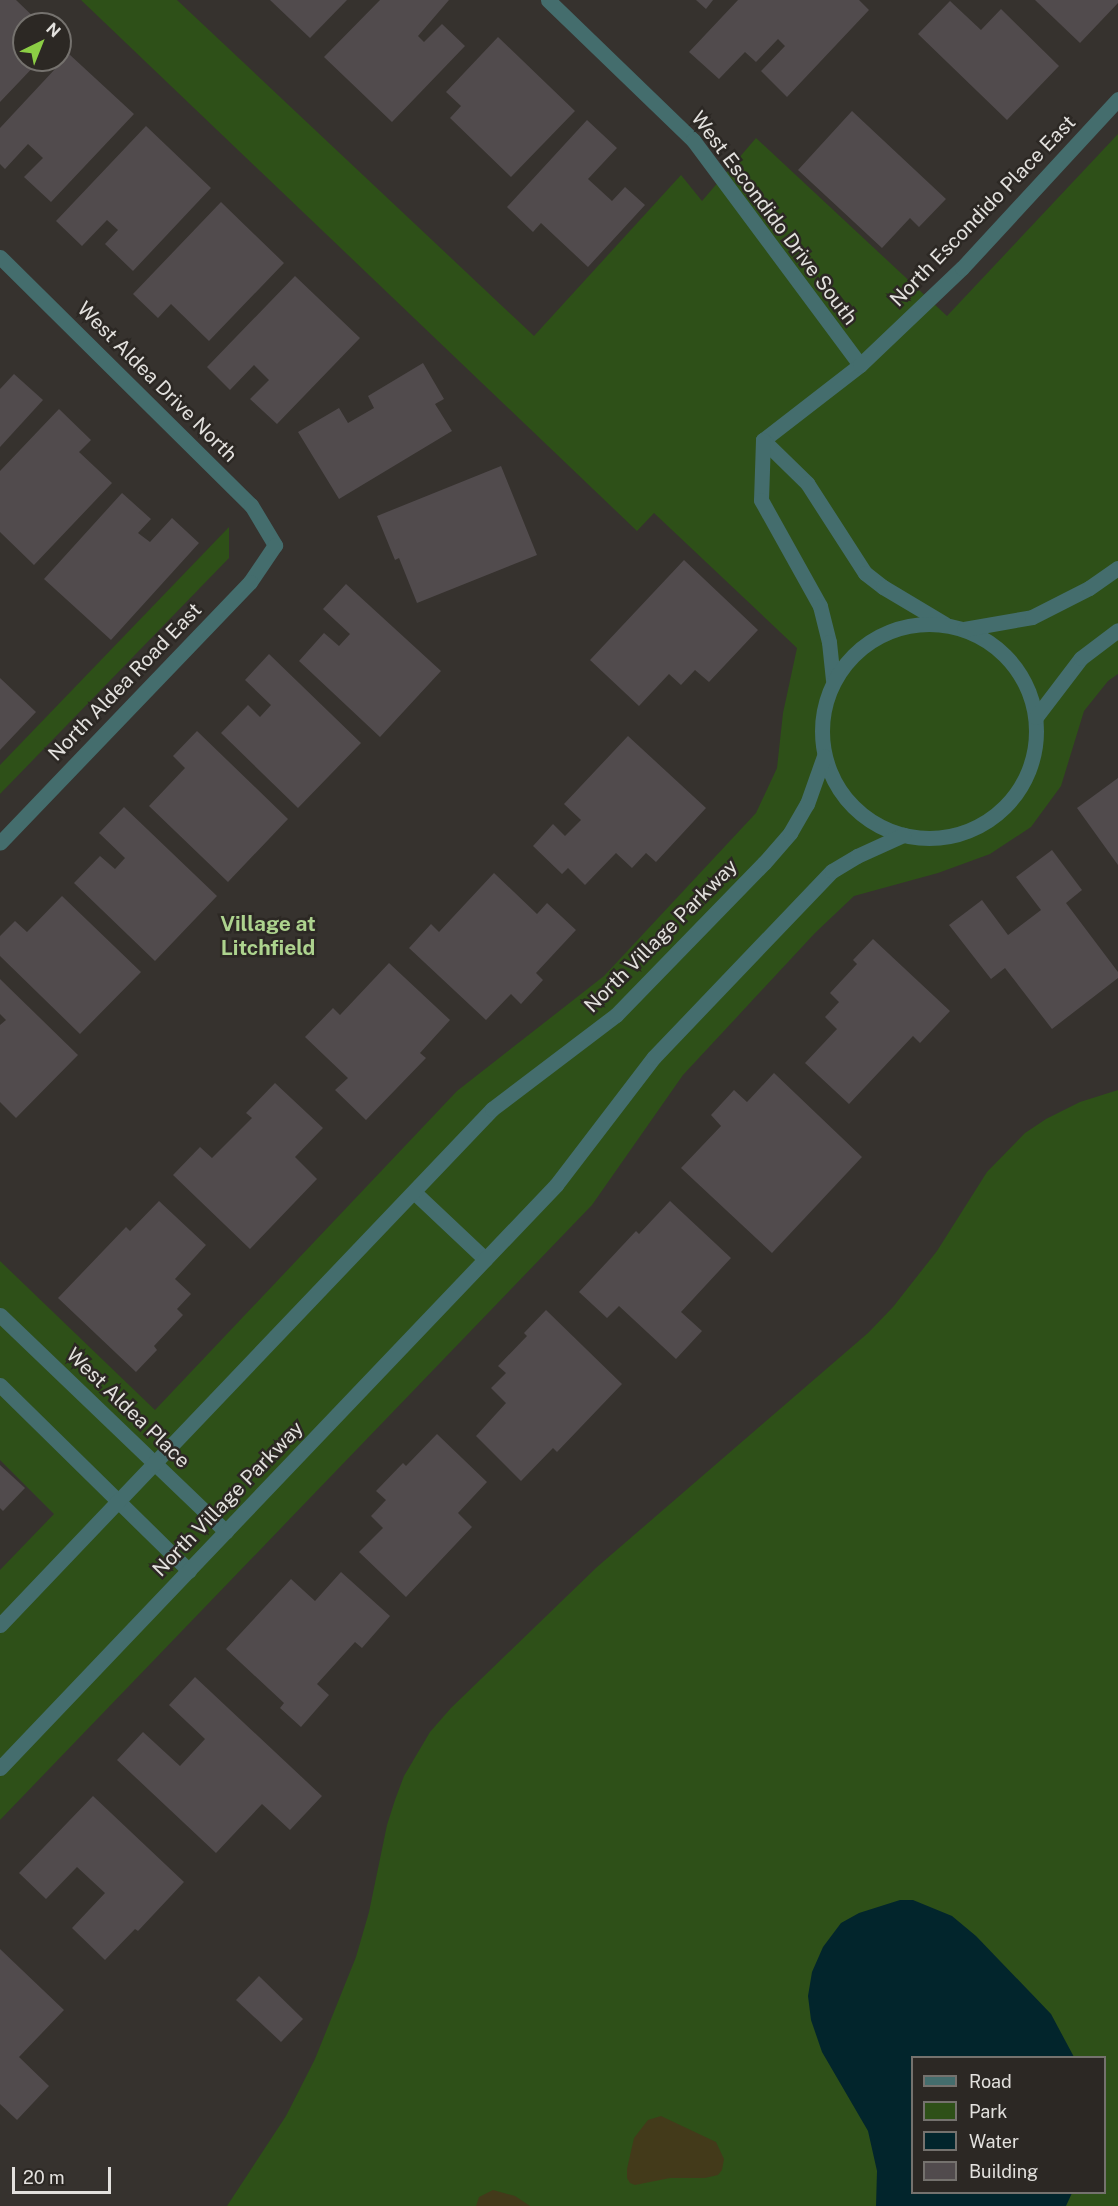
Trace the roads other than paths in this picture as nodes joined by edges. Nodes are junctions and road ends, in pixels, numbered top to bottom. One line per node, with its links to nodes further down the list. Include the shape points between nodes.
1 (548, 0): 4 (street, West Escondido Drive South, via 693,140)
2 (1118, 99): 4 (street, North Escondido Place East, via 962,268)
3 (0, 257): 6 (street, West Aldea Drive North, via 251,505)
4 (860, 365): 5 (street, North Escondido Place East)
5 (764, 440): 8 (street, via 807,483 865,573); 11 (street, via 761,500 820,606)
6 (275, 544): 15 (street, North Aldea Road East, via 250,582)
7 (1118, 568): 9 (street, via 1089,588 1032,617)
8 (946, 624): 9 (street); 11 (street, via 912,625 880,635 853,654)
9 (964, 629): 12 (street, via 990,643 1012,663 1028,688)
10 (1118, 630): 12 (street, via 1081,658)
11 (833, 680): 13 (street, via 824,704)
12 (1036, 717): 14 (street, via 1031,763 1023,784 1001,812 971,830 938,838)
13 (824, 756): 14 (street, via 835,783 852,807 876,825); 16 (street, North Village Parkway, via 807,804 790,833 764,863 616,1015 492,1109)
14 (903, 835): 17 (street, North Village Parkway, via 832,871 654,1057 556,1185)
15 (0, 843)
16 (414, 1192): 17 (street); 20 (street, North Village Parkway)
17 (485, 1259): 22 (street, North Village Parkway)
18 (0, 1315): 20 (street, West Aldea Place)
19 (0, 1385): 21 (street)
20 (155, 1463): 21 (street, North Village Parkway); 22 (street, West Aldea Place)
21 (118, 1501): 23 (street); 24 (street, North Village Parkway)
22 (226, 1532): 23 (street, North Village Parkway)
23 (189, 1570): 25 (street, North Village Parkway)
24 (0, 1626)
25 (0, 1768)

